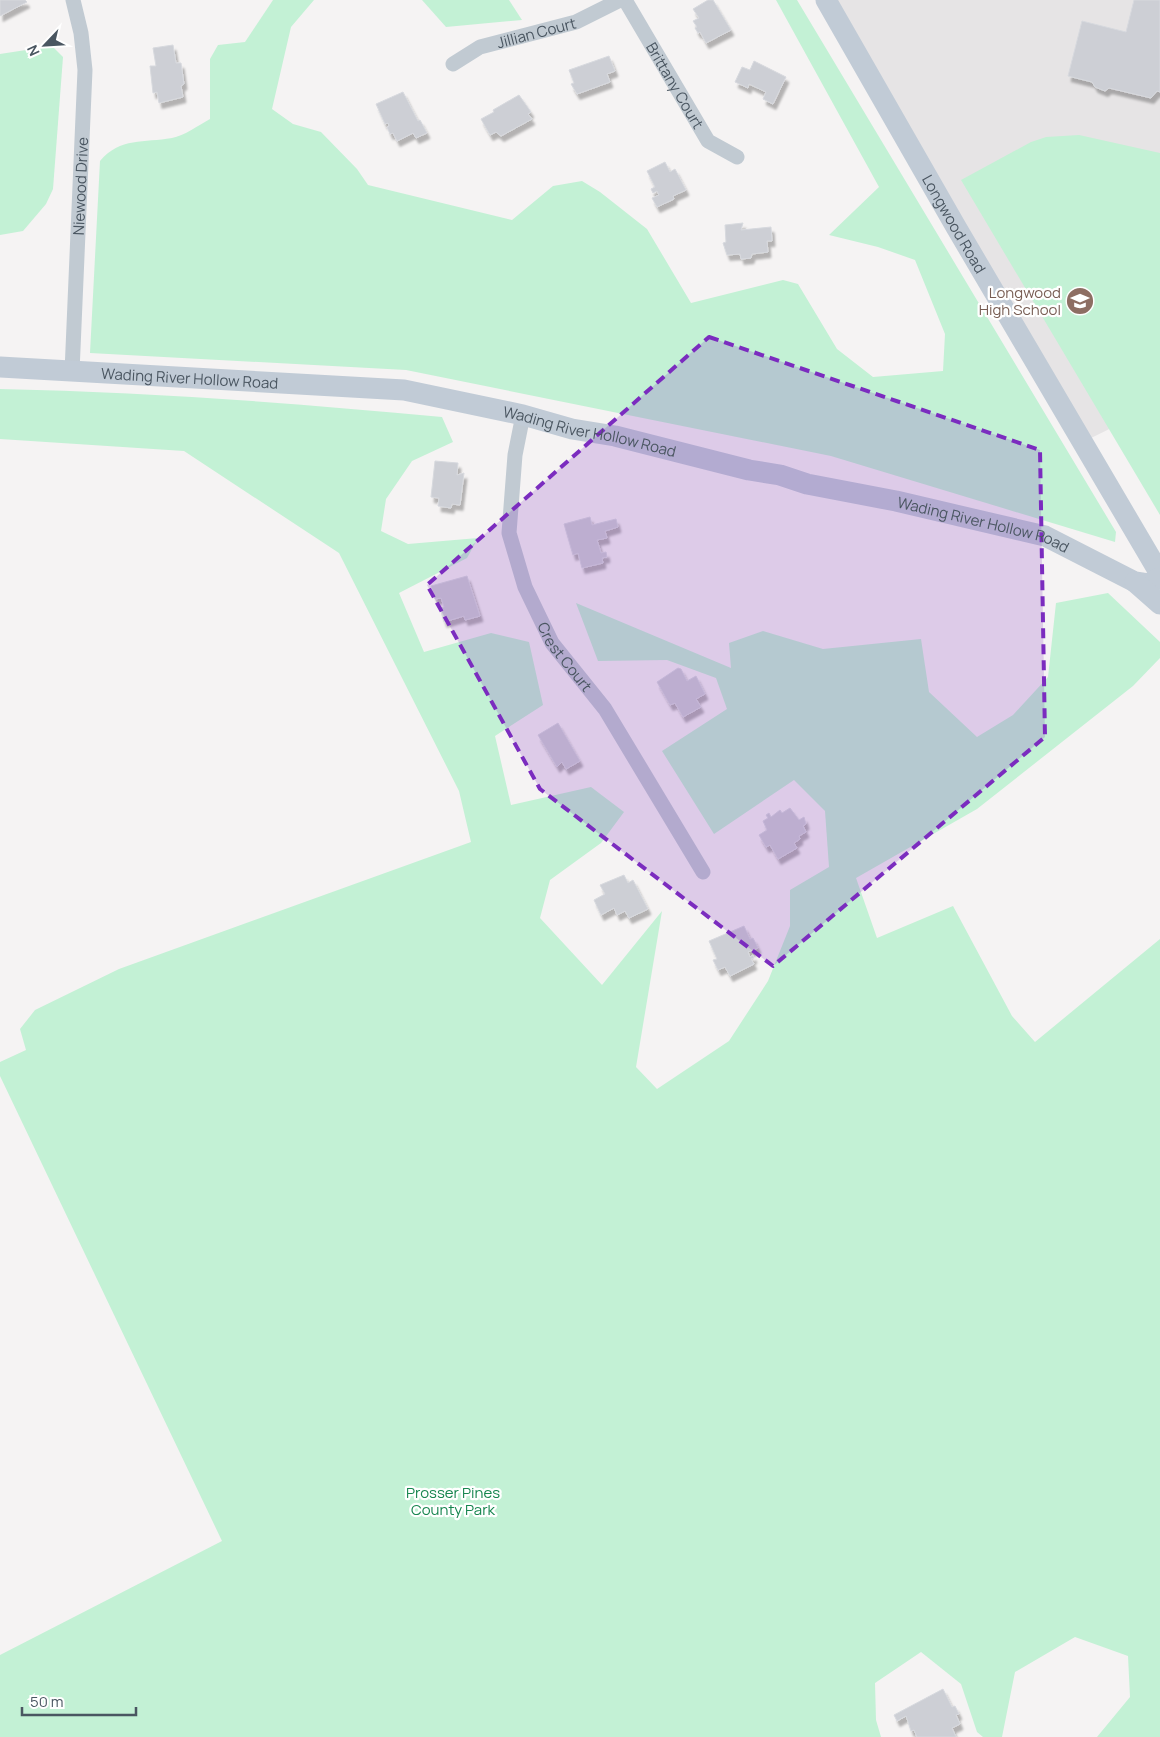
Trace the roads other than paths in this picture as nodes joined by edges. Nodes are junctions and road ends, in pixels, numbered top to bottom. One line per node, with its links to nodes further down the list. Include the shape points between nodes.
1 (73, 0): 8 (street, Niewood Drive, via 82,33 85,70)
2 (620, 0): 5 (street, Jillian Court, via 576,22 480,47)
3 (625, 0): 6 (street, Brittany Court, via 708,141)
4 (826, 0): 10 (street, Longwood Road)
5 (453, 64)
6 (738, 157)
7 (0, 367): 8 (street, Wading River Hollow Road)
8 (72, 372): 9 (street, Wading River Hollow Road, via 404,390)
9 (523, 415): 11 (street, Wading River Hollow Road, via 807,484 1045,536); 13 (street, Crest Court, via 515,455 509,533 525,587 552,643 606,709)
10 (1160, 576): 11 (street, via 1148,584)
11 (1135, 582): 12 (street, Wading River Hollow Road)
12 (1160, 604)
13 (703, 872)

